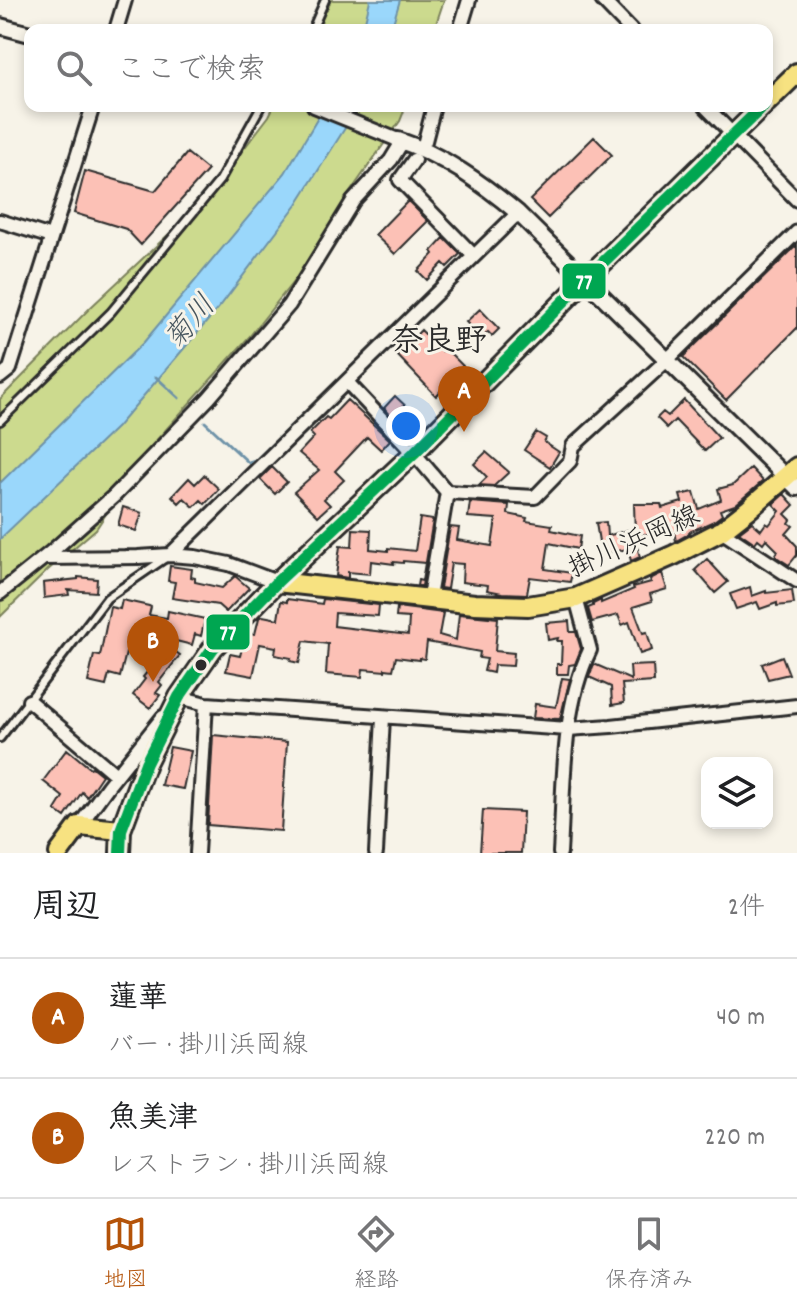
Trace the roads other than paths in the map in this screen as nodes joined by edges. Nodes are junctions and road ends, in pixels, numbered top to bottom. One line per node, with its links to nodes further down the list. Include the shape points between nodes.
1 (125, 0): 5 (street)
2 (325, 0): 6 (lane)
3 (469, 0): 7 (street)
4 (602, 0): 8 (street)
5 (118, 24)
6 (315, 24)
7 (462, 24)
8 (625, 24)
9 (0, 26): 10 (street)
10 (24, 32)
11 (797, 73): 12 (main road)
12 (773, 96)
13 (91, 112): 27 (street)
14 (258, 112): 33 (lane, via 220,180 111,312)
15 (329, 112): 20 (street)
16 (432, 112): 21 (street)
17 (711, 112): 19 (street)
18 (757, 112): 19 (main road)
19 (733, 135): 23 (street); 29 (main road)
20 (400, 141): 24 (street, via 458,168); 39 (street, via 391,160 353,201 289,305 219,387 114,496)
21 (425, 141)
22 (414, 160): 28 (street, via 400,180)
23 (797, 200)
24 (518, 213): 28 (street); 29 (street)
25 (0, 221): 27 (street)
26 (797, 232): 30 (street)
27 (51, 237): 31 (street, via 10,369)
28 (474, 256): 32 (street)
29 (586, 279): 30 (street); 34 (main road)
30 (667, 360): 35 (street); 36 (street, via 573,446 570,461 535,497)
31 (0, 377)
32 (347, 382): 34 (street); 38 (street)
33 (0, 421)
34 (414, 453): 36 (street); 41 (main road)
35 (793, 478): 37 (main road, 掛川浜岡線)
36 (447, 492): 43 (street)
37 (721, 531): 40 (street); 44 (main road, 掛川浜岡線)
38 (170, 555): 39 (street); 41 (street, via 229,564); 46 (lane, via 107,598)
39 (44, 558): 42 (street)
40 (797, 581)
41 (277, 582): 43 (main road, 掛川浜岡線); 45 (main road, via 213,648)
42 (0, 593)
43 (429, 597): 44 (main road, 掛川浜岡線, via 528,606)
44 (576, 598): 50 (street, via 590,650)
45 (179, 697): 47 (street); 52 (street); 54 (main road)
46 (29, 701): 51 (lane); 52 (street)
47 (206, 704): 49 (street); 57 (street)
48 (797, 706): 50 (street)
49 (383, 717): 50 (street); 58 (street)
50 (568, 729): 59 (street)
51 (0, 738)
52 (116, 775): 53 (street)
53 (79, 826): 54 (main road); 55 (main road)
54 (121, 830): 56 (main road)
55 (59, 853)
56 (120, 853)
57 (197, 853)
58 (376, 853)
59 (560, 853)

